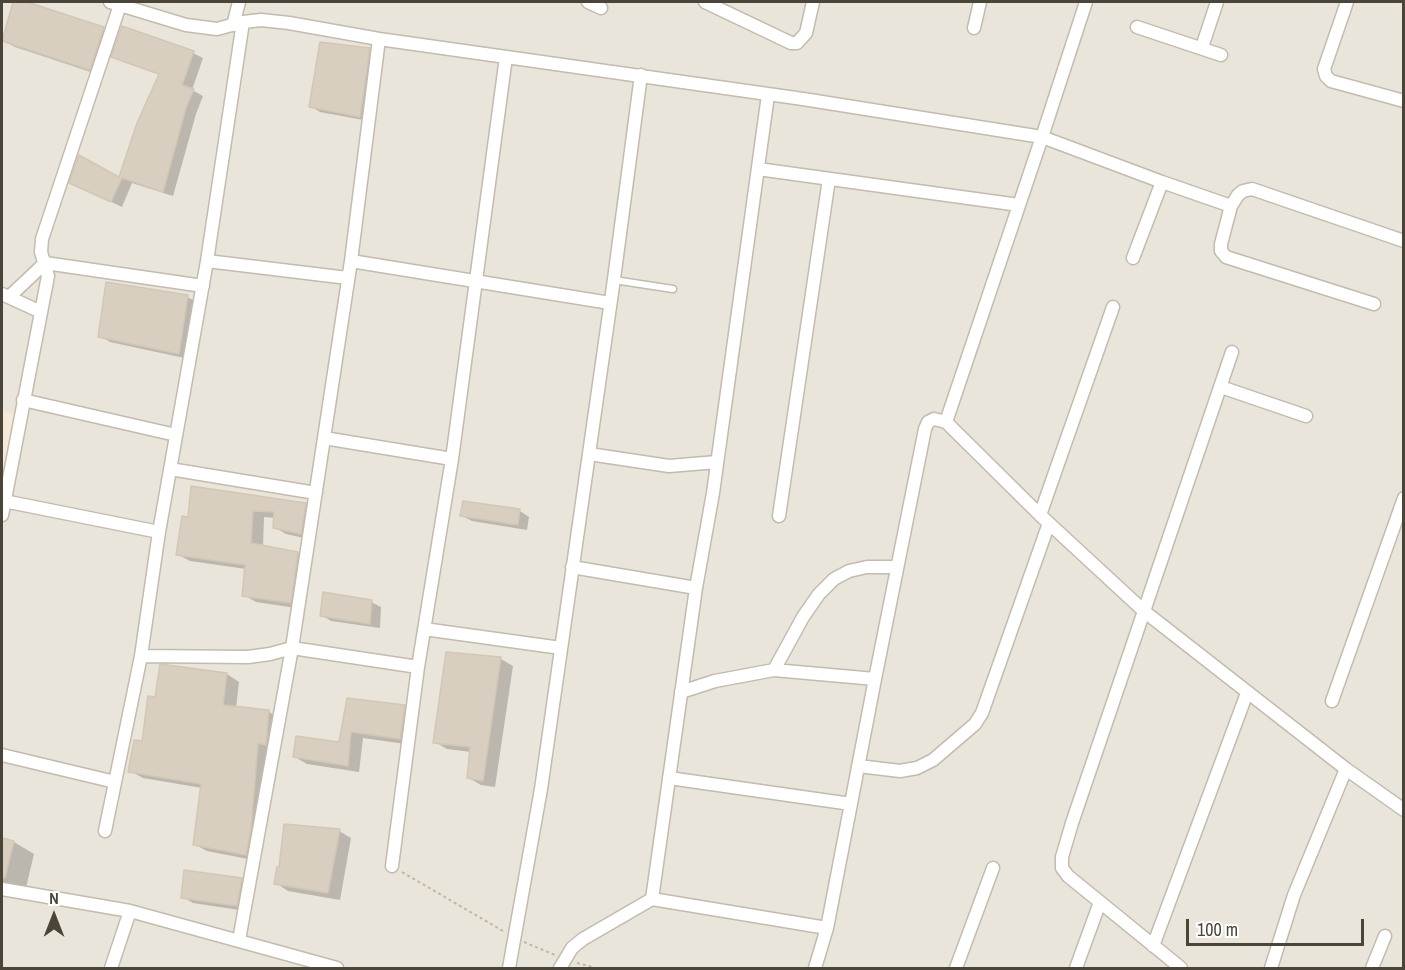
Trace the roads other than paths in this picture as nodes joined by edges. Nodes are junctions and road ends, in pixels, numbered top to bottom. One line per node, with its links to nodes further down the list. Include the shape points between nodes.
1 (238, 2): 12 (street)
2 (588, 2): 11 (street)
3 (705, 2): 4 (street, via 797,43 806,33)
4 (813, 2)
5 (980, 2): 14 (street)
6 (1086, 2): 22 (street)
7 (1217, 2): 16 (street)
8 (1347, 2): 21 (street, via 1324,69 1326,76 1331,81)
9 (115, 3): 10 (street); 32 (street, via 42,239)
10 (138, 6): 12 (street, via 186,26 217,29)
11 (601, 8)
12 (238, 24): 15 (street, via 289,23); 30 (street)
13 (1137, 27): 16 (street)
14 (974, 28)
15 (379, 39): 18 (street); 31 (street)
16 (1202, 47): 17 (street)
17 (1221, 55)
18 (506, 57): 19 (street); 35 (street)
19 (641, 75): 20 (street); 34 (street)
20 (768, 94): 22 (street); 23 (street)
21 (1404, 101)
22 (1042, 137): 25 (street); 26 (street)
23 (758, 169): 24 (street); 52 (street)
24 (829, 179): 26 (street); 58 (street)
25 (1162, 182): 27 (street); 29 (street)
26 (1019, 205): 47 (street)
27 (1231, 206): 28 (street, via 1238,195 1252,189); 40 (street, via 1221,244 1226,257)
28 (1404, 241)
29 (1133, 258)
30 (207, 261): 33 (street); 36 (street)
31 (351, 261): 33 (street); 35 (street)
32 (45, 263): 36 (street); 38 (street); 42 (street, via 48,276)
33 (348, 278): 49 (street)
34 (614, 279): 37 (lane); 39 (street)
35 (476, 282): 39 (street); 51 (street)
36 (203, 286): 48 (street)
37 (674, 289)
38 (5, 296): 42 (street)
39 (610, 303): 50 (street)
40 (1374, 304)
41 (1113, 307): 59 (street)
42 (41, 312): 45 (street)
43 (1232, 352): 44 (street)
44 (1221, 387): 46 (street); 64 (street)
45 (23, 400): 48 (street); 56 (street)
46 (1306, 416)
47 (946, 422): 59 (street); 62 (street, via 934,419 925,429)
48 (176, 435): 53 (street)
49 (324, 438): 51 (street); 54 (street)
50 (589, 454): 52 (street, via 669,466); 61 (street)
51 (452, 459): 65 (street)
52 (717, 462): 63 (street)
53 (170, 469): 54 (street); 60 (street)
54 (316, 493): 66 (street)
55 (1404, 498): 74 (street)
56 (4, 501): 57 (street); 60 (street)
57 (2, 515)
58 (779, 516)
59 (1044, 519): 64 (street); 76 (street, via 982,713 975,724 933,760 917,768 900,771)
60 (159, 532): 68 (street)
61 (573, 567): 63 (street); 67 (street)
62 (897, 567): 70 (street, via 867,567 834,579 803,617); 71 (street)
63 (696, 588): 72 (street)
64 (1145, 612): 73 (street); 87 (street, via 1062,857 1062,868 1068,876)
65 (424, 629): 67 (street); 69 (street)
66 (292, 648): 68 (street, via 248,657); 69 (street); 91 (street)
67 (561, 648): 96 (street)
68 (141, 656): 79 (street)
69 (418, 667): 83 (street)
70 (774, 670): 71 (street); 72 (street, via 714,681)
71 (874, 679): 76 (street)
72 (681, 692): 78 (street)
73 (1247, 693): 77 (street); 92 (street)
74 (1332, 701)
75 (2, 755): 79 (street)
76 (858, 766): 80 (street)
77 (1346, 769): 81 (street); 101 (street, via 1294,895)
78 (669, 778): 80 (street); 86 (street)
79 (115, 782): 82 (street)
80 (851, 804): 89 (street)
81 (1404, 810)
82 (105, 831)
83 (392, 866)
84 (993, 868): 98 (street)
85 (2, 889): 88 (street)
86 (652, 899): 89 (street); 93 (street, via 583,939)
87 (1100, 902): 92 (street); 99 (street)
88 (130, 911): 91 (street); 94 (street)
89 (828, 928): 97 (street)
90 (1384, 936): 102 (street)
91 (239, 940): 95 (street)
92 (1153, 946): 100 (street)
93 (562, 964)
94 (111, 969)
95 (337, 969)
96 (509, 969)
97 (815, 969)
98 (956, 969)
99 (1076, 969)
100 (1181, 969)
101 (1270, 969)
102 (1372, 969)

